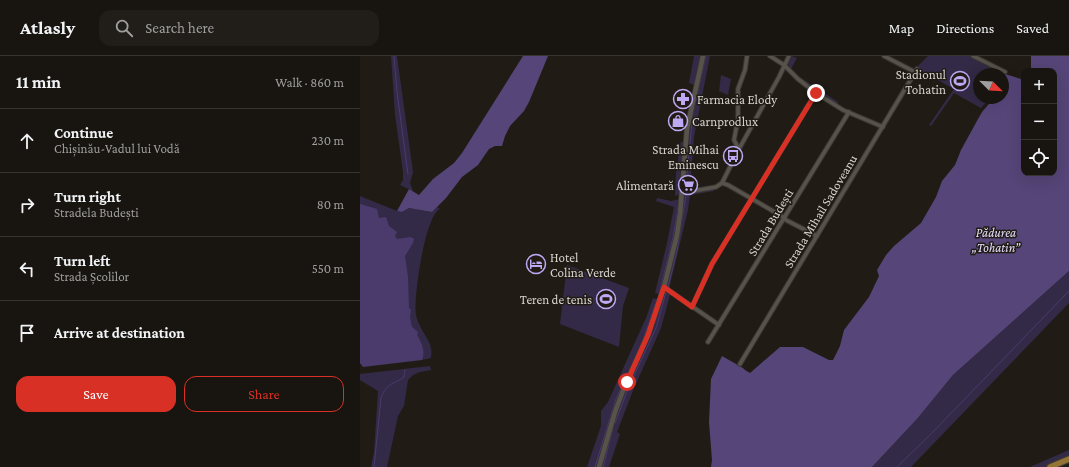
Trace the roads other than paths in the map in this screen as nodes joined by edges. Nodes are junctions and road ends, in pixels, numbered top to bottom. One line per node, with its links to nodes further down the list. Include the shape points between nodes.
1 (702, 56): 14 (main road, via 688,121)
2 (747, 56): 12 (street, via 738,89 738,119 734,140)
3 (770, 56): 7 (street)
4 (789, 56): 7 (street)
5 (884, 56): 11 (street, Strada Mihail Sadoveanu, via 916,70)
6 (973, 56): 8 (street)
7 (784, 66): 9 (street); 12 (street)
8 (997, 68)
9 (816, 93): 10 (street); 15 (street)
10 (849, 112): 11 (street); 16 (street, Strada Budești)
11 (883, 127): 17 (street, Strada Mihail Sadoveanu)
12 (739, 149): 13 (street)
13 (722, 183): 14 (street, via 716,187); 15 (street)
14 (682, 194): 18 (main road, via 677,235)
15 (752, 198): 16 (street); 19 (street, via 712,264)
16 (784, 218): 17 (street); 20 (street, Strada Budești)
17 (817, 236): 22 (street, Strada Mihail Sadoveanu)
18 (664, 287): 19 (street); 24 (main road, via 648,335 615,412)
19 (692, 307): 20 (street)
20 (719, 325): 21 (street, Strada Budești)
21 (708, 342)
22 (740, 364)
23 (1069, 459): 25 (highway)
24 (599, 467)
25 (1050, 467)

